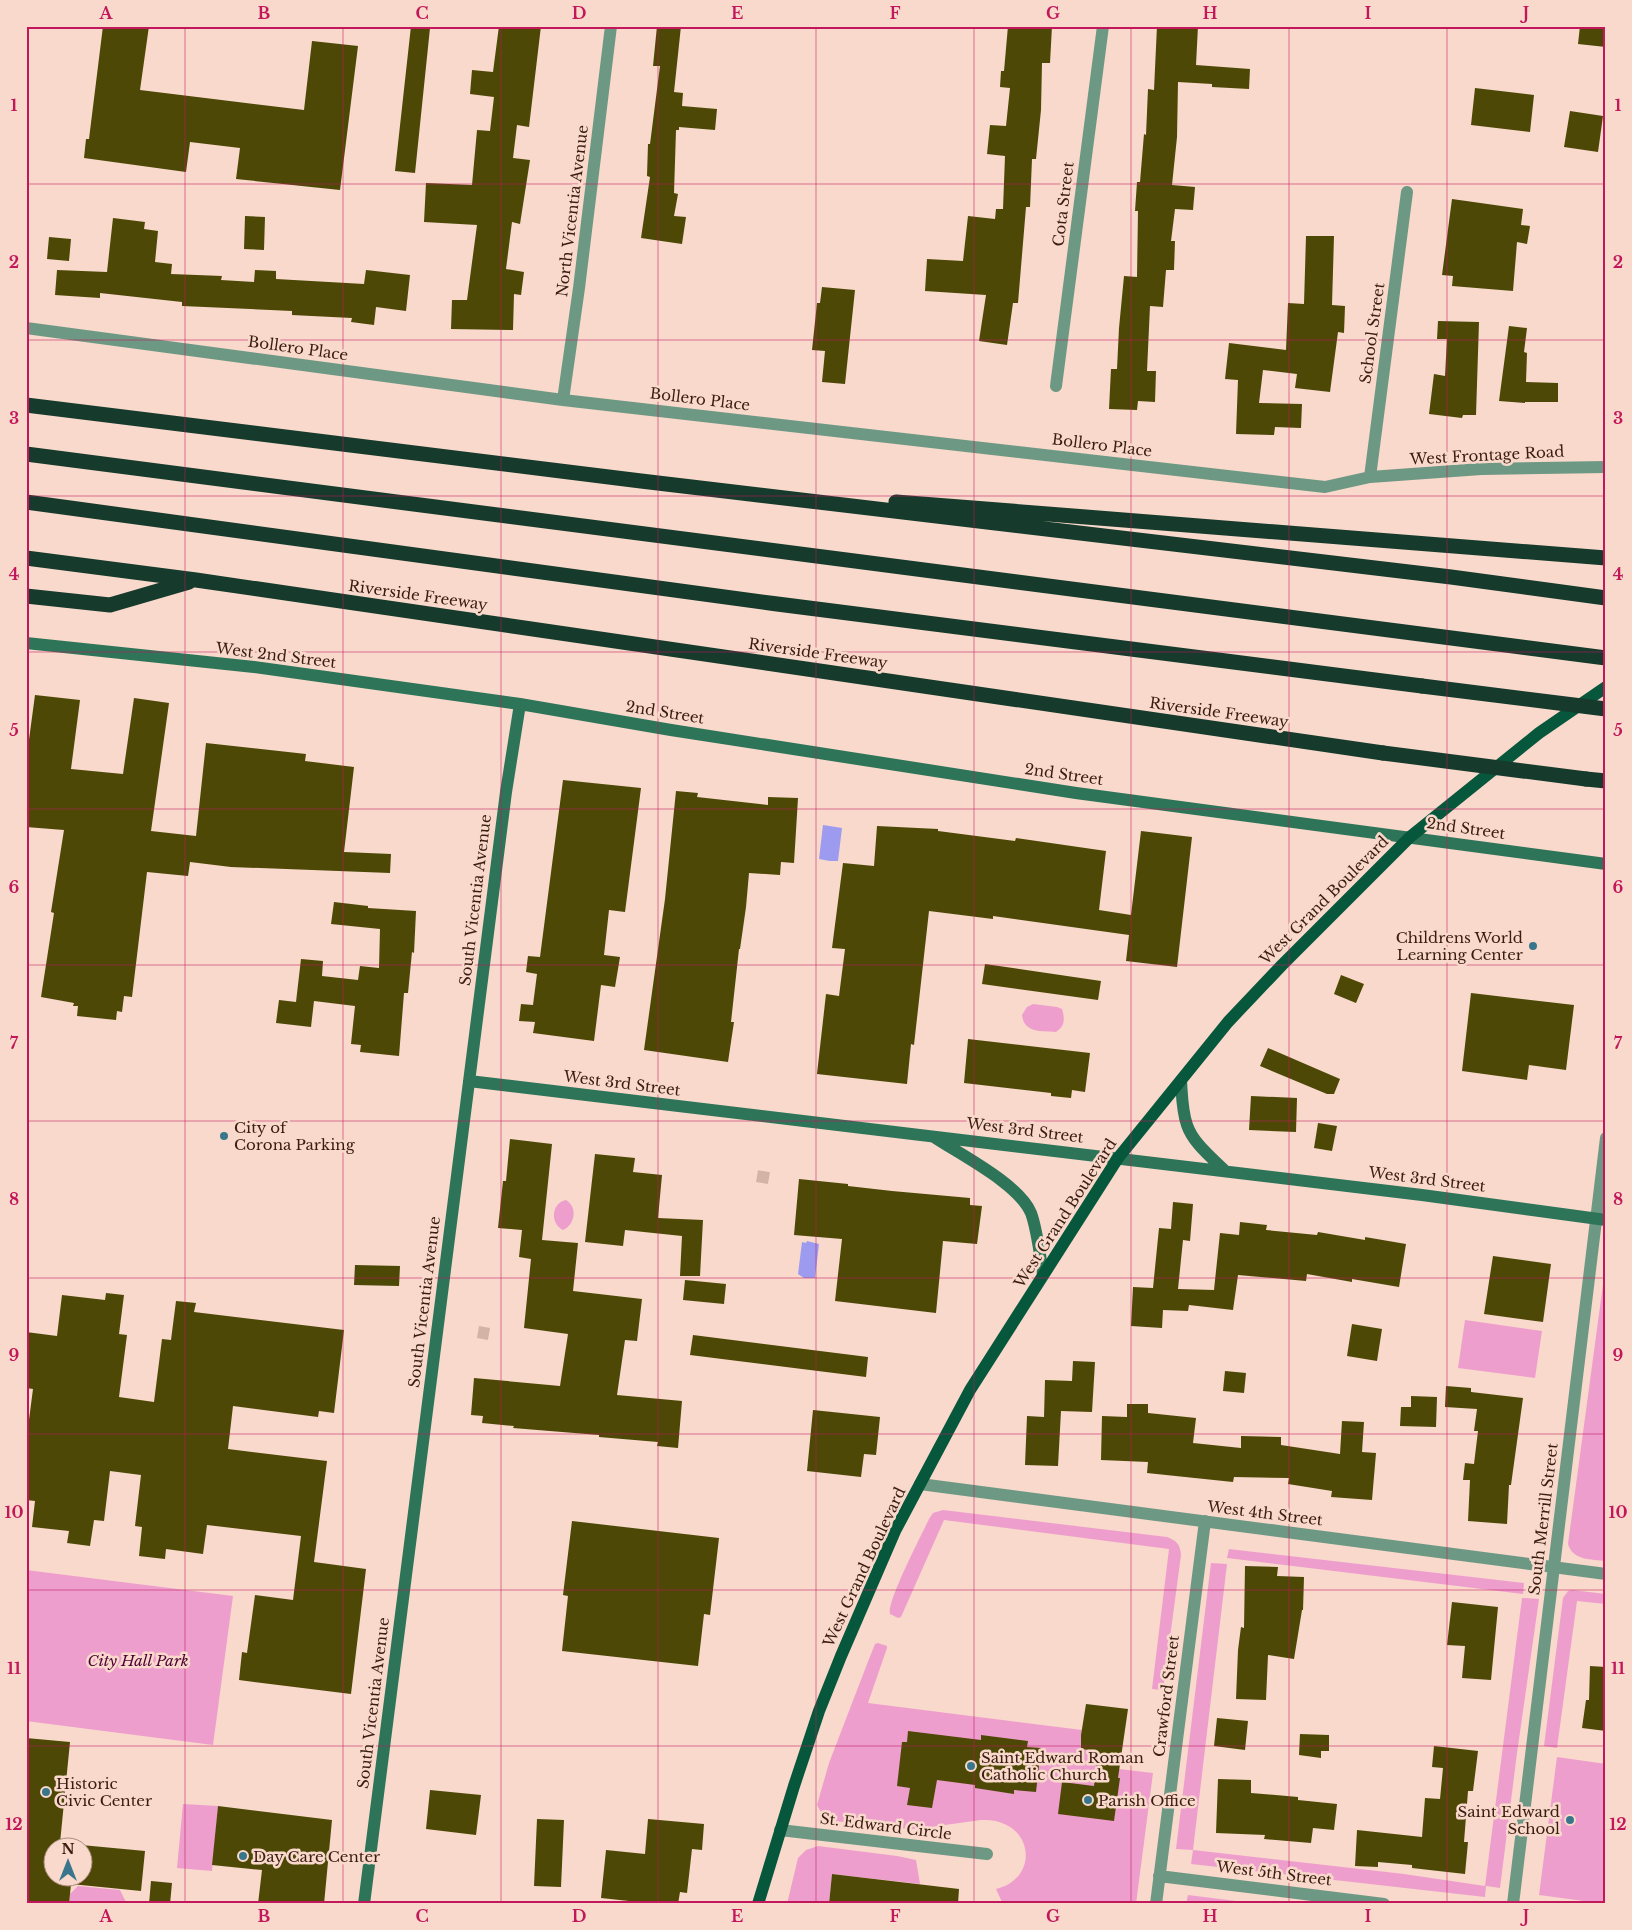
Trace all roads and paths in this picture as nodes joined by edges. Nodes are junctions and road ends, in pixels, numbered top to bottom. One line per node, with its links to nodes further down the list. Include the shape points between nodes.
1 (611, 26): 6 (street, North Vicentia Avenue, via 580,288)
2 (1102, 26): 5 (street, Cota Street)
3 (1408, 192): 10 (street, School Street)
4 (26, 328): 6 (street, Bollero Place)
5 (1056, 386)
6 (563, 400): 10 (street, Bollero Place, via 1325,487)
7 (26, 405): 11 (highway)
8 (26, 454): 19 (highway)
9 (1606, 467): 10 (street, West Frontage Road, via 1480,469)
10 (1370, 477)
11 (640, 481): 14 (highway); 17 (highway)
12 (26, 502): 22 (highway, bridge, via 1059,642)
13 (26, 558): 15 (highway, Riverside Freeway)
14 (1606, 558)
15 (196, 580): 16 (highway, via 110,604); 23 (highway, Riverside Freeway, bridge, via 1383,753)
16 (26, 596)
17 (1606, 598)
18 (26, 643): 21 (street, West 2nd Street, via 254,667)
19 (1606, 658)
20 (1606, 687): 24 (main road, West Grand Boulevard, via 1539,732)
21 (520, 704): 24 (street, 2nd Street, via 1076,793); 26 (street, South Vicentia Avenue)
22 (1606, 709)
23 (1606, 781)
24 (1410, 836): 25 (street, 2nd Street); 27 (main road, West Grand Boulevard, via 1228,1022)
25 (1606, 864)
26 (469, 1081): 28 (street, West 3rd Street); 41 (street, South Vicentia Avenue)
27 (1181, 1081): 30 (main road, West Grand Boulevard); 31 (street, via 1189,1130)
28 (932, 1136): 30 (street, West 3rd Street); 33 (street, via 1023,1199 1031,1214)
29 (1606, 1138): 32 (street, South Merrill Street)
30 (1118, 1158): 31 (street, West 3rd Street); 33 (main road, West Grand Boulevard)
31 (1224, 1171): 32 (street, West 3rd Street)
32 (1600, 1219): 36 (street, South Merrill Street)
33 (1043, 1274): 34 (main road, West Grand Boulevard, via 970,1390)
34 (920, 1484): 35 (street, West 4th Street); 38 (main road, West Grand Boulevard, via 895,1531 841,1656 804,1753)
35 (1205, 1521): 36 (street, West 4th Street); 40 (street, Crawford Street)
36 (1554, 1567): 37 (street, West 4th Street); 45 (street, South Merrill Street)
37 (1606, 1574)
38 (780, 1830): 39 (street, St. Edward Circle); 42 (main road, West Grand Boulevard)
39 (987, 1854)
40 (1159, 1876): 43 (street, Crawford Street); 44 (street, West 5th Street)
41 (364, 1904)
42 (758, 1904)
43 (1156, 1904)
44 (1384, 1904)
45 (1513, 1904)

